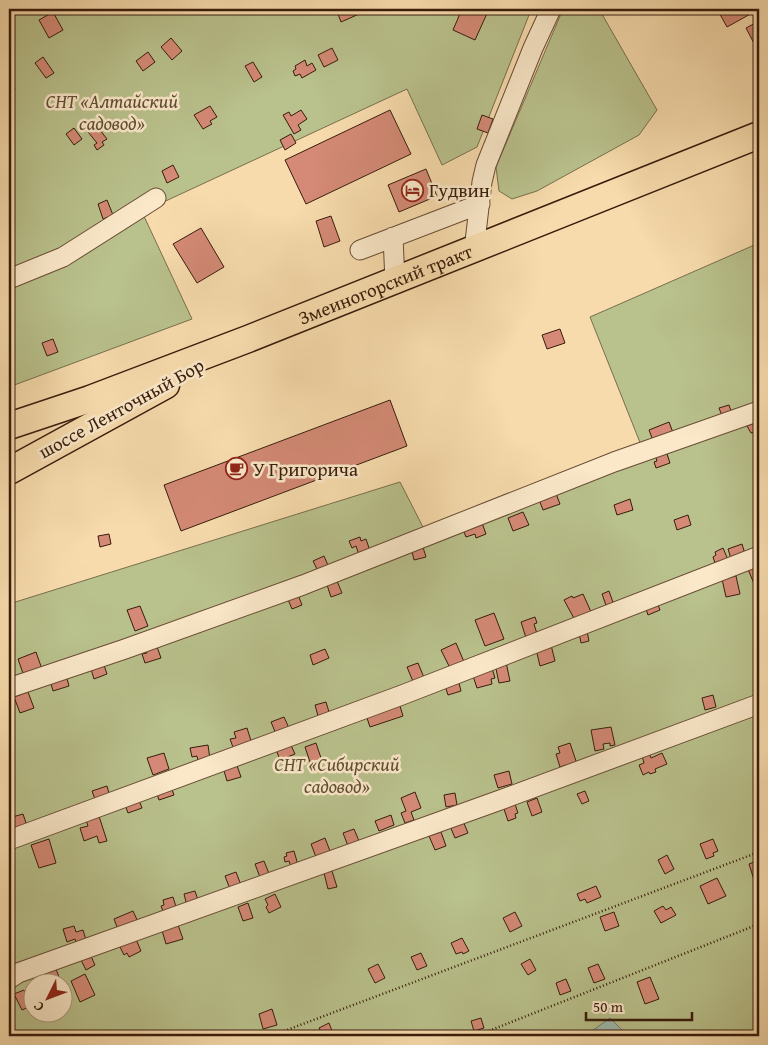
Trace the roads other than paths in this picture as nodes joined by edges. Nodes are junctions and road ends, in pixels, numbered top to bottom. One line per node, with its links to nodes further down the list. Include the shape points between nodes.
1 (551, 9): 4 (street, via 486,165)
2 (759, 136): 7 (highway, Змеиногорский тракт)
3 (156, 198): 8 (street, via 63,257)
4 (480, 204): 5 (street); 7 (street)
5 (393, 237): 6 (street); 9 (street)
6 (360, 250)
7 (474, 250): 9 (highway, Змеиногорский тракт)
8 (9, 279)
9 (394, 281): 10 (highway, Змеиногорский тракт)
10 (233, 345): 11 (highway, шоссе Ленточный Бор); 12 (highway, Змеиногорский тракт)
11 (152, 393): 16 (highway); 17 (highway, шоссе Ленточный Бор)
12 (90, 399): 14 (highway, Змеиногорский тракт); 15 (highway)
13 (759, 411): 19 (street, via 614,462 303,585)
14 (9, 426)
15 (9, 438)
16 (9, 459)
17 (9, 471)
18 (759, 556): 21 (street, via 411,691)
19 (9, 688)
20 (759, 704): 22 (street, via 18,973)
21 (9, 840)
22 (9, 979)

